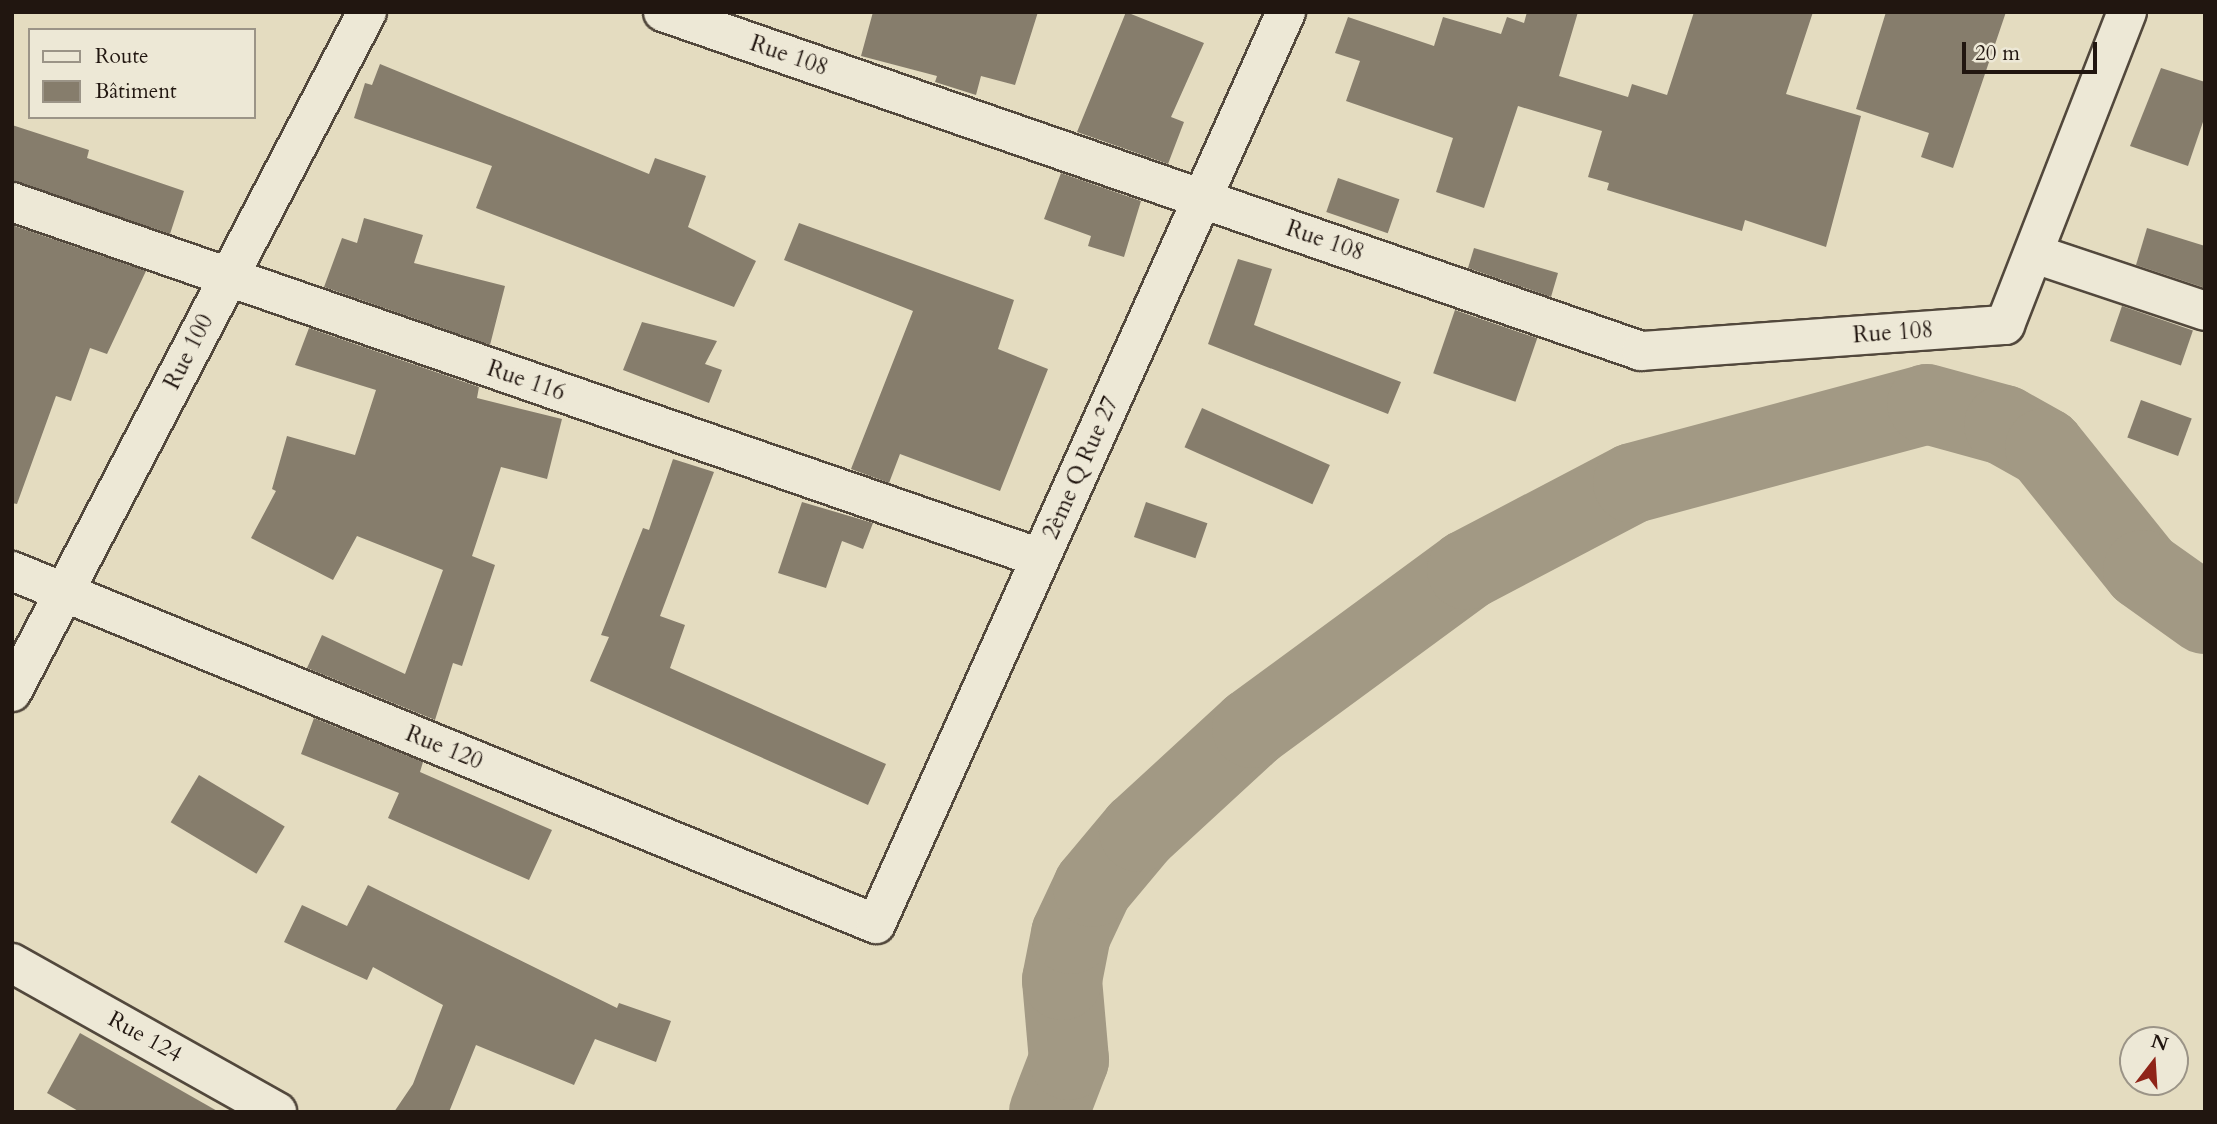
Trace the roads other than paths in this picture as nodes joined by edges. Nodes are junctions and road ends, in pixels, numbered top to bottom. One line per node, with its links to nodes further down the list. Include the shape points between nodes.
1 (367, 12): 8 (street, Rue 100)
2 (663, 12): 5 (street, Rue 108)
3 (1286, 12): 5 (street, 2ème Q Rue 27)
4 (2127, 12): 7 (street)
5 (1202, 198): 7 (street, Rue 108, via 1641,351 2006,325); 10 (street, 2ème Q Rue 27)
6 (12, 202): 8 (street, Rue 116)
7 (2035, 254): 9 (street)
8 (228, 278): 10 (street, Rue 116); 12 (street, Rue 100)
9 (2205, 311)
10 (1040, 558): 14 (street, 2ème Q Rue 27)
11 (12, 571): 12 (street, Rue 120)
12 (64, 593): 13 (street, Rue 100); 14 (street, Rue 120)
13 (12, 692)
14 (876, 924)
15 (12, 962): 16 (street, Rue 124)
16 (277, 1112)

